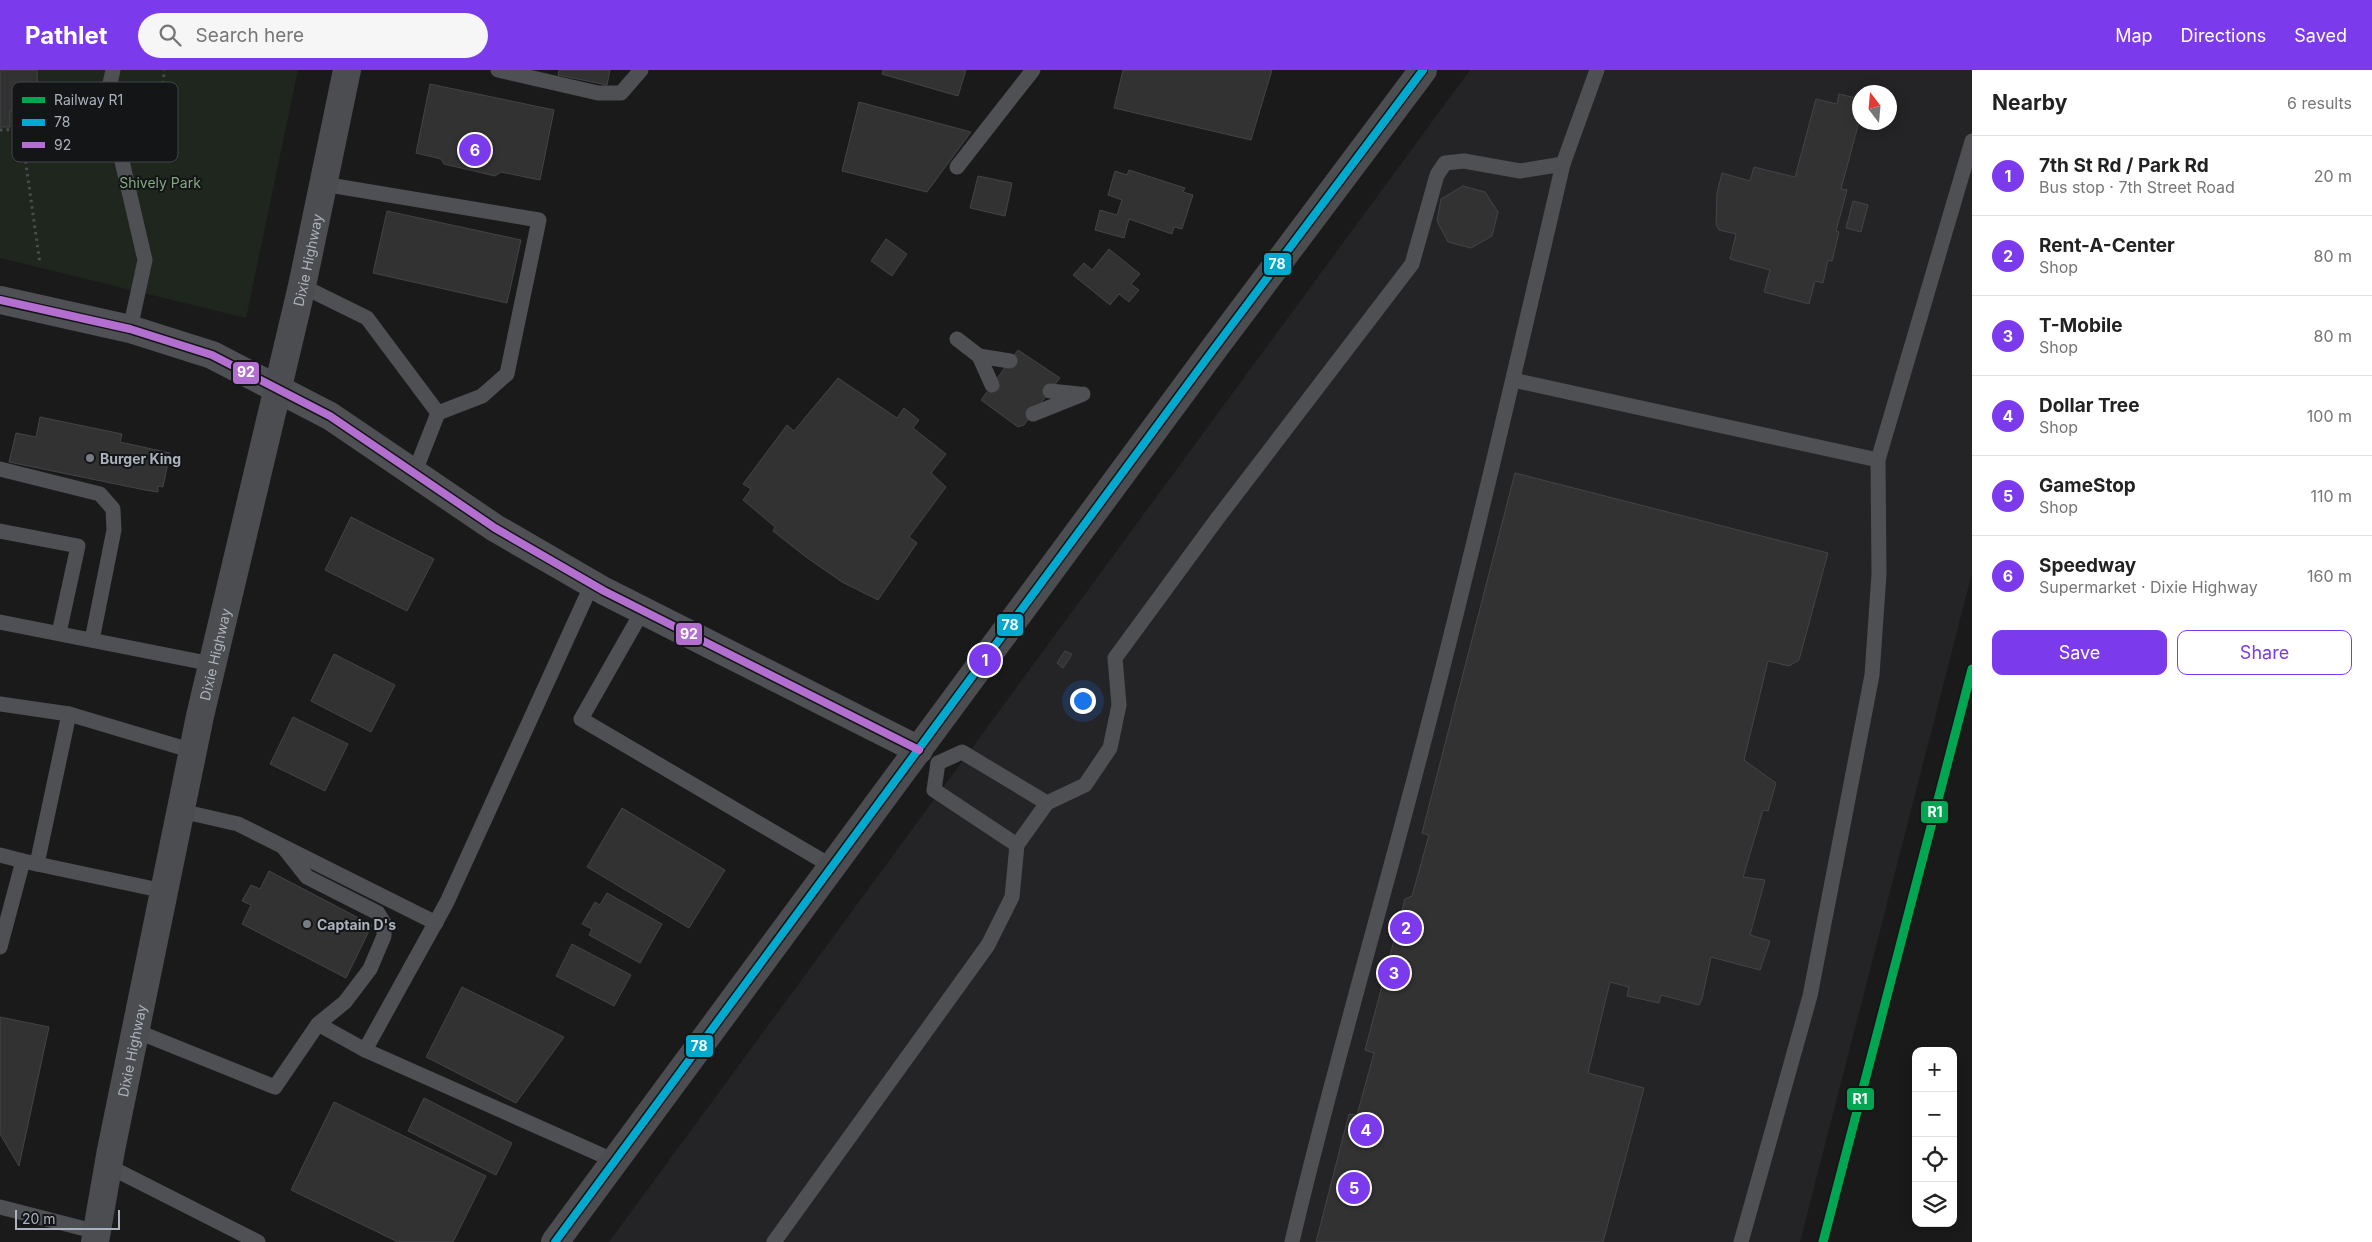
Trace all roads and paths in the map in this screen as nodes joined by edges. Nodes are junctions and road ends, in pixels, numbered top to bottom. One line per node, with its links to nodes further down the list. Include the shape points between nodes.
1 (346, 70): 14 (main road, Dixie Highway)
2 (498, 70): 3 (lane, via 580,90 614,94 621,94)
3 (641, 70)
4 (1033, 70): 12 (lane)
5 (1423, 70): 41 (main road, via 1213,350)
6 (1597, 70): 11 (lane)
7 (1972, 141): 28 (lane)
8 (26, 162): 15 (path)
9 (122, 162): 18 (lane, via 145,260)
10 (151, 162): 13 (path)
11 (1563, 164): 22 (lane); 42 (lane, via 1520,171 1464,161 1445,163 1436,175 1412,264 1115,658 1119,705 1110,748 1085,785)
12 (957, 167)
13 (152, 169)
14 (323, 184): 16 (main road, Dixie Highway); 26 (lane, via 539,220 507,374 482,396)
15 (40, 264)
16 (302, 286): 24 (main road, Dixie Highway); 26 (lane, via 367,318)
17 (0, 300): 18 (street)
18 (130, 329): 24 (street, via 212,355)
19 (957, 339): 20 (lane)
20 (979, 356): 21 (lane); 23 (lane)
21 (1010, 361)
22 (1513, 380): 28 (lane); 62 (lane, via 1418,762 1314,1148)
23 (992, 385)
24 (278, 390): 30 (street, via 330,416); 37 (main road, Dixie Highway)
25 (1050, 391): 27 (lane, via 1084,394)
26 (438, 413): 30 (lane)
27 (1033, 414)
28 (1878, 460): 63 (lane, via 1879,574 1872,675 1810,996)
29 (0, 469): 36 (lane, via 100,494 113,509 114,530)
30 (414, 474): 32 (street, via 495,528)
31 (0, 531): 35 (lane, via 78,546)
32 (592, 584): 33 (street); 50 (lane)
33 (643, 610): 41 (street); 48 (lane, via 581,718)
34 (0, 622): 35 (lane)
35 (59, 633): 36 (lane)
36 (92, 640): 37 (lane)
37 (212, 664): 40 (main road, Dixie Highway)
38 (0, 704): 39 (lane)
39 (69, 714): 40 (lane); 47 (lane)
40 (193, 751): 43 (main road, Dixie Highway)
41 (928, 757): 42 (lane, via 962,752); 45 (lane, via 934,790); 48 (main road)
42 (1047, 803): 45 (lane)
43 (181, 811): 44 (lane, via 238,824); 49 (main road, Dixie Highway)
44 (282, 845): 50 (lane); 52 (lane, via 307,877 378,913 384,923 384,936 370,968 345,1002)
45 (1017, 845): 61 (lane, via 1012,897 988,945)
46 (0, 855): 47 (lane)
47 (30, 862): 49 (lane); 51 (lane)
48 (833, 867): 55 (main road)
49 (164, 891): 53 (main road, Dixie Highway)
50 (436, 923): 54 (lane)
51 (0, 947)
52 (318, 1024): 53 (lane, via 275,1087); 54 (lane)
53 (136, 1031): 56 (main road, Dixie Highway)
54 (365, 1050): 55 (lane)
55 (615, 1161): 60 (main road)
56 (108, 1166): 58 (main road, Dixie Highway); 59 (lane)
57 (0, 1207): 58 (lane)
58 (96, 1237)
59 (258, 1242)
60 (555, 1242)
61 (774, 1242)
62 (1292, 1242)
63 (1741, 1242)

